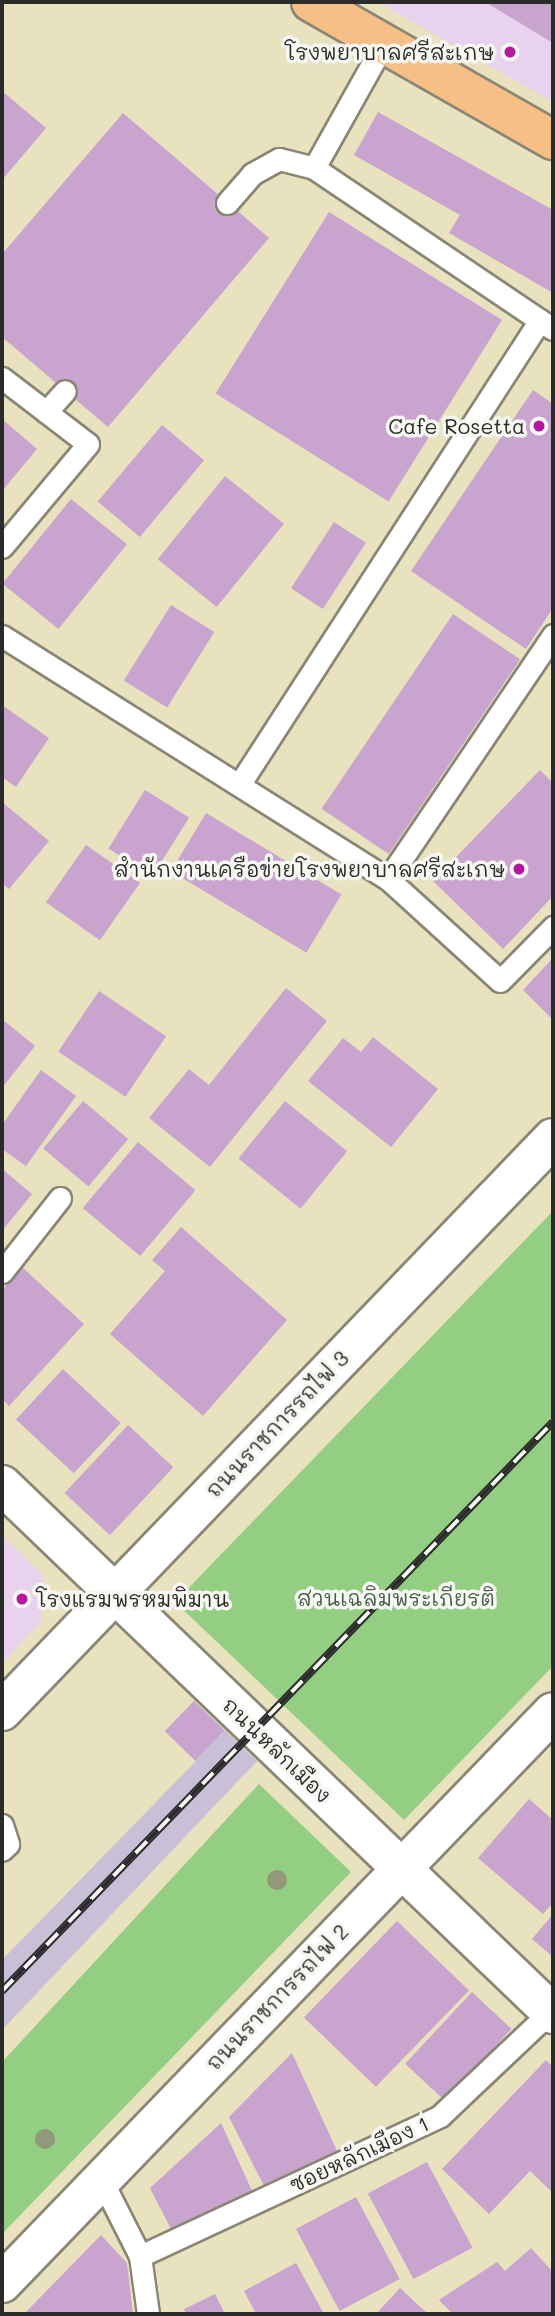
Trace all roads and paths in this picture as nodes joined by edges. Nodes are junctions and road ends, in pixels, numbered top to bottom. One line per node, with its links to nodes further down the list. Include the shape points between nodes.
1 (311, 2): 2 (main road)
2 (384, 43): 3 (main road); 4 (lane)
3 (553, 140)
4 (314, 168): 5 (lane, via 279,159 252,174); 6 (lane)
5 (228, 202)
6 (547, 324): 13 (lane)
7 (2, 378): 9 (lane)
8 (65, 391): 9 (lane)
9 (46, 412): 10 (lane, via 88,444)
10 (2, 547)
11 (553, 635): 14 (lane)
12 (2, 636): 13 (lane)
13 (239, 785): 14 (lane)
14 (388, 879): 15 (lane, via 500,981)
15 (553, 927)
16 (553, 1138): 20 (street, ถนนราชการรถไฟ 3)
17 (60, 1198): 18 (lane)
18 (2, 1272)
19 (2, 1485): 20 (street, ถนนหลักเมือง)
20 (113, 1594): 21 (street, ถนนราชการรถไฟ 3); 25 (street, ถนนหลักเมือง)
21 (2, 1711)
22 (553, 1712): 25 (street, ถนนราชการรถไฟ 2)
23 (2, 1825): 24 (lane, via 8,1844)
24 (2, 1850)
25 (401, 1869): 26 (street, ถนนหลักเมือง); 27 (street, ถนนราชการรถไฟ 2)
26 (552, 2012): 28 (lane, ซอยหลักเมือง 1, via 440,2116)
27 (101, 2179): 28 (lane); 29 (street, ถนนราชการรถไฟ 2)
28 (140, 2256): 30 (lane)
29 (2, 2283)
30 (148, 2314)

